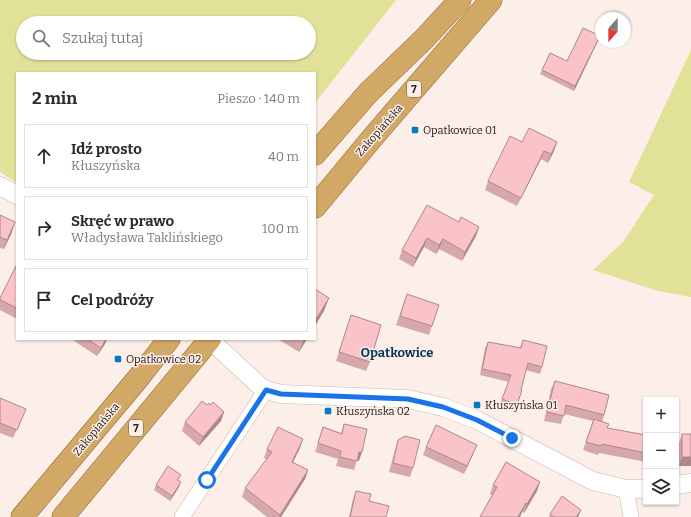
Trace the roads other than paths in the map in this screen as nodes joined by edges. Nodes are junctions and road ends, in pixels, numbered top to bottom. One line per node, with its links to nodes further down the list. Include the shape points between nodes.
1 (460, 0): 3 (highway, via 368,93)
2 (491, 0): 6 (highway, Zakopiańska / 7)
3 (316, 153)
4 (0, 186): 5 (street)
5 (16, 195)
6 (316, 206)
7 (168, 340): 15 (highway, Zakopiańska)
8 (209, 340): 16 (highway, 7)
9 (211, 340): 10 (street)
10 (266, 390): 13 (street, via 281,394 408,399 443,407 477,420 593,481); 17 (street)
11 (691, 483): 12 (street)
12 (679, 485)
13 (626, 489): 14 (street); 18 (street)
14 (643, 489)
15 (22, 517)
16 (63, 517)
17 (182, 517)
18 (631, 517)

